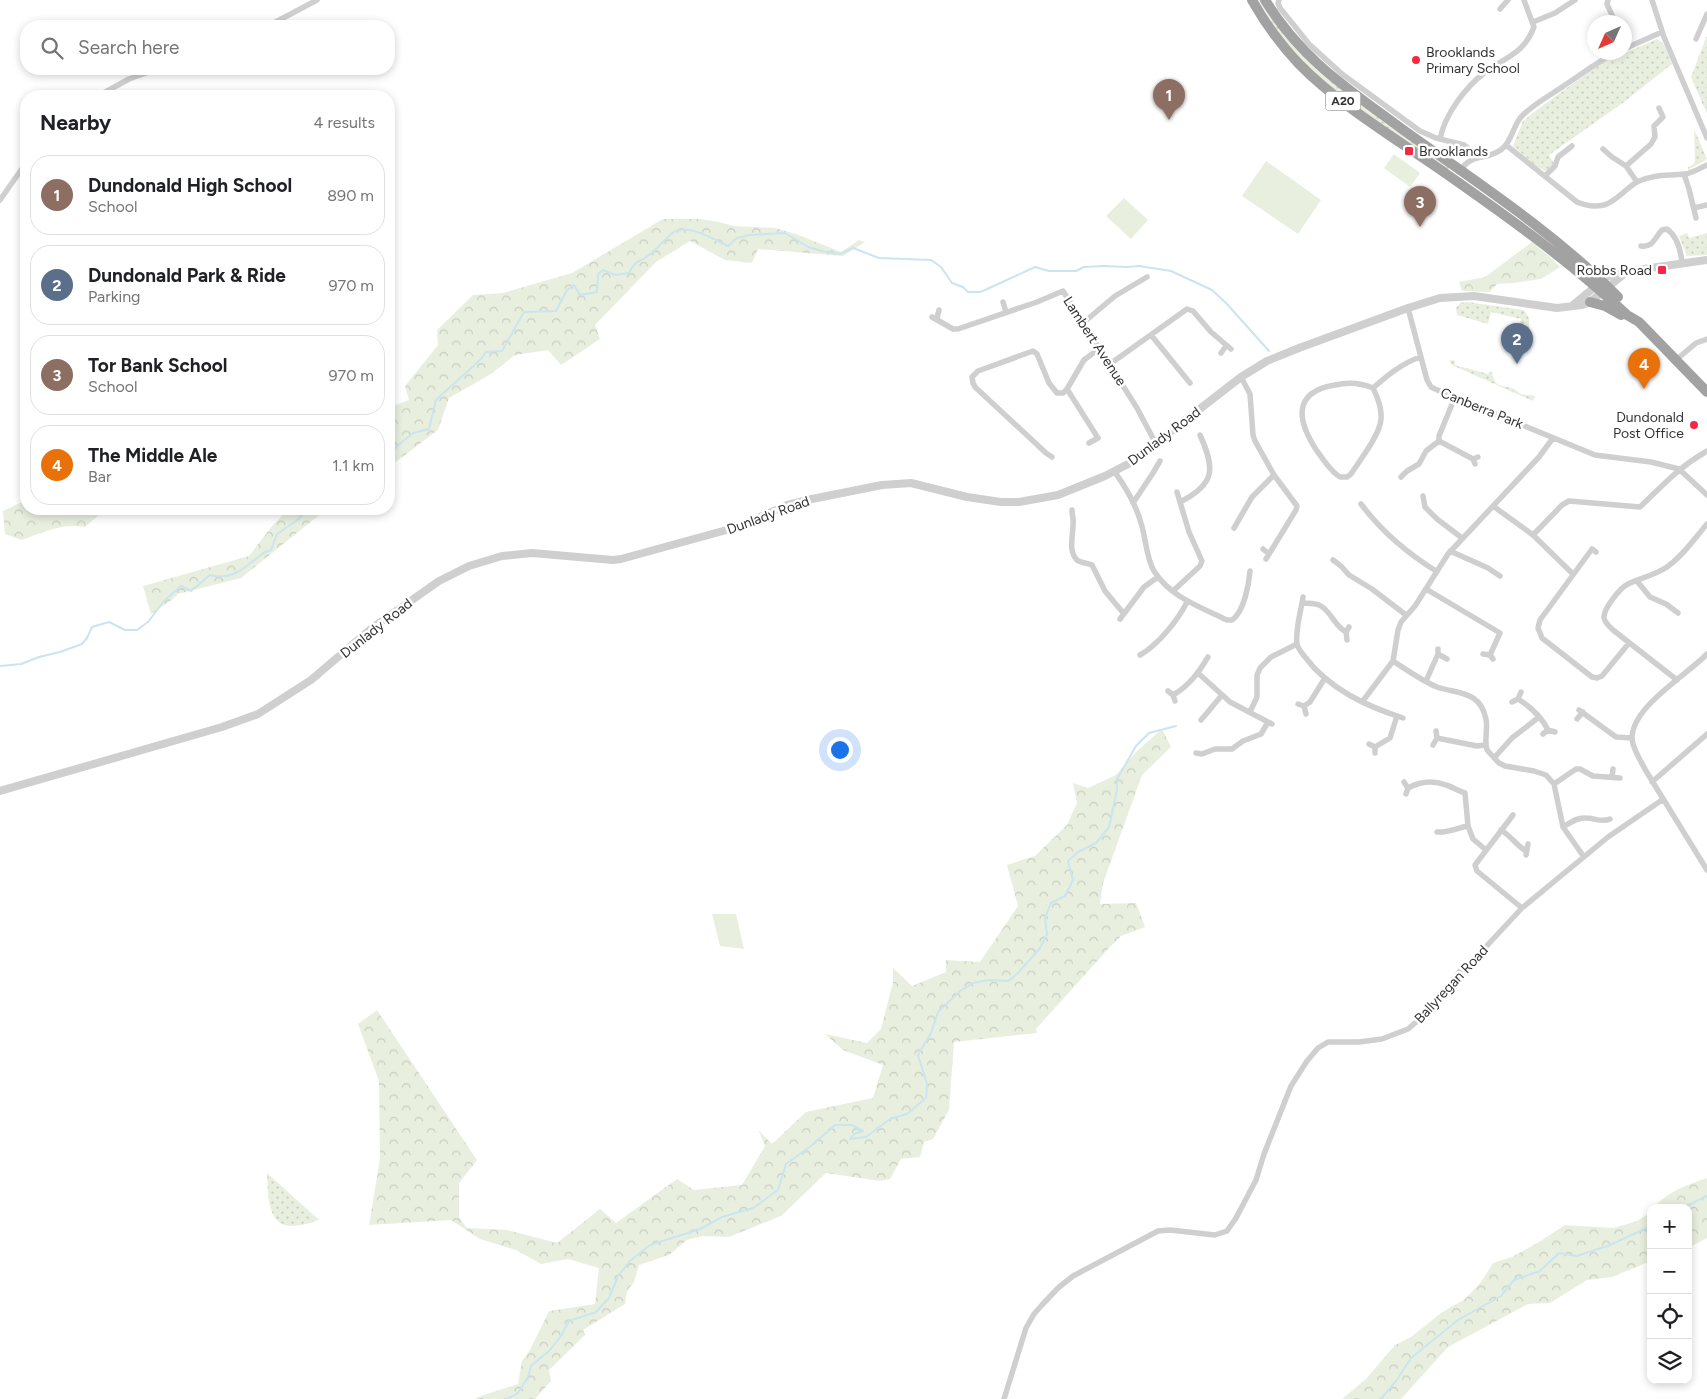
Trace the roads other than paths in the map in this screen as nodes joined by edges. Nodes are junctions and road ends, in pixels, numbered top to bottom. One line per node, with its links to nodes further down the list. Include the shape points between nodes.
1 (317, 0): 13 (street)
2 (1252, 0): 32 (highway, A20, via 1282,44 1315,78 1356,110)
3 (1265, 0): 32 (highway, A20, via 1289,35 1323,70)
4 (1279, 0): 23 (street, via 1280,8 1297,30 1331,65 1420,131)
5 (1508, 0): 10 (street)
6 (1524, 0): 14 (street)
7 (1575, 0): 14 (street)
8 (1608, 0): 12 (street)
9 (1652, 0): 15 (street)
10 (1500, 9)
11 (1707, 14): 16 (street)
12 (1612, 15)
13 (279, 20)
14 (1533, 22): 23 (street, via 1529,40 1517,53 1485,72 1468,88 1444,124)
15 (1662, 32): 17 (street); 22 (street)
16 (1696, 39)
17 (1632, 46)
18 (1604, 60): 24 (street, via 1526,113)
19 (140, 75): 20 (street)
20 (109, 90)
21 (1659, 108): 29 (street, via 1663,117 1654,126 1655,137)
22 (1707, 138)
23 (1440, 139): 27 (street, via 1464,145)
24 (1506, 145): 27 (street, via 1493,155); 33 (street)
25 (1572, 146): 33 (street, via 1558,157 1555,166)
26 (1603, 149): 29 (street)
27 (1473, 159): 32 (street)
28 (1707, 165): 31 (street)
29 (1626, 166): 34 (street)
30 (20, 172): 35 (street)
31 (1684, 174): 34 (street, via 1658,175); 37 (street)
32 (1457, 175): 43 (highway, A20)
33 (1545, 176): 34 (street, via 1577,202 1587,206 1611,202)
34 (1637, 182)
35 (0, 200)
36 (1707, 205): 37 (street)
37 (1694, 208): 38 (street)
38 (1696, 218)
39 (1641, 246): 41 (street, via 1650,245 1662,230 1667,229 1674,234)
40 (1707, 260): 41 (street)
41 (1682, 264): 43 (street, via 1608,276)
42 (1137, 273): 50 (street, via 1144,278)
43 (1602, 286): 45 (street); 46 (street); 54 (highway, A20, via 1627,315 1639,322)
44 (1003, 302): 49 (street)
45 (1590, 302): 46 (street, Dunlady Road); 54 (highway, via 1616,311 1657,349)
46 (1573, 305): 47 (street, Dunlady Road, via 1560,308 1460,296 1440,298)
47 (1408, 308): 56 (street, Canberra Park); 59 (street, Dunlady Road, via 1280,355)
48 (940, 310): 49 (street, Lambert Avenue, via 934,317 957,329)
49 (1006, 312): 50 (street, Lambert Avenue, via 1062,291)
50 (1083, 322): 53 (street, Lambert Avenue)
51 (1151, 335): 55 (street, via 1189,309 1229,348); 58 (street); 60 (street, via 1188,382)
52 (1707, 339): 57 (street, via 1696,343)
53 (1100, 348): 58 (street, Lambert Avenue); 62 (street, via 1084,360)
54 (1668, 352): 57 (highway, A20)
55 (1221, 353)
56 (1420, 356): 61 (street, via 1391,372); 64 (street, Canberra Park, via 1431,387)
57 (1676, 360): 63 (highway, A20)
58 (1110, 364): 69 (street, Lambert Avenue)
59 (1241, 377): 69 (street, Dunlady Road); 76 (street, via 1250,394 1255,442)
60 (1180, 385)
61 (1373, 388): 61 (street, via 1354,383 1321,388 1310,394 1304,405 1303,419 1308,434 1340,477 1351,474 1378,429 1381,408)
62 (1067, 389): 68 (street, via 1098,438); 71 (street, via 1061,393 1055,391 1033,350 978,371 972,377 975,387 1044,455)
63 (1707, 392)
64 (1455, 397): 66 (street, Canberra Park); 67 (street)
65 (1200, 435): 82 (street, via 1211,464 1205,484)
66 (1553, 438): 74 (street, Canberra Park, via 1595,455); 84 (street)
67 (1439, 441): 73 (street); 77 (street, via 1426,451 1419,464)
68 (1089, 443)
69 (1156, 444): 75 (street, Dunlady Road)
70 (1707, 451): 74 (street)
71 (1052, 457)
72 (1160, 460): 81 (street)
73 (1475, 460)
74 (1679, 469): 79 (street); 88 (street, via 1640,507 1569,501)
75 (1114, 471): 81 (street); 143 (street, Dunlady Road, via 1058,495 1019,502 987,500 911,484 873,487 787,505 723,531 621,559 532,553 502,556 469,566 439,581 372,628 311,680 258,714)
76 (1274, 475): 86 (street, via 1258,490 1235,525); 90 (street, via 1297,507 1268,556)
77 (1401, 477)
78 (1178, 492): 82 (street)
79 (1707, 495)
80 (1423, 496): 89 (street, via 1425,508)
81 (1133, 502): 100 (street, via 1141,521 1150,564)
82 (1180, 502): 103 (street, via 1202,561)
83 (1361, 504): 97 (street, via 1397,544)
84 (1492, 506): 88 (street); 89 (street)
85 (1070, 514): 94 (street, via 1074,525 1071,540 1076,559)
86 (1230, 518)
87 (1707, 524): 101 (street, via 1669,566)
88 (1533, 535): 98 (street)
89 (1462, 538): 91 (street)
90 (1263, 549)
91 (1450, 551): 97 (street); 99 (street)
92 (1596, 552): 98 (street, via 1592,549)
93 (1331, 560): 106 (street)
94 (1093, 568): 95 (street); 100 (street, via 1122,616 1144,587)
95 (1086, 571)
96 (1250, 571): 104 (street, via 1244,599 1232,620)
97 (1436, 572): 102 (street)
98 (1573, 574): 108 (street, via 1540,620 1540,636 1592,677 1598,678)
99 (1500, 576)
100 (1158, 577): 103 (street)
101 (1637, 581): 105 (street, via 1650,598); 108 (street, via 1622,588 1604,614 1605,622)
102 (1426, 589): 106 (street); 111 (street, via 1500,633)
103 (1172, 591): 104 (street)
104 (1187, 602): 114 (street, via 1177,619 1142,654)
105 (1678, 613)
106 (1406, 616): 115 (street, via 1398,630)
107 (1347, 640): 109 (street, via 1348,630 1337,626 1322,607 1303,600)
108 (1629, 642): 118 (street)
109 (1297, 644): 117 (street); 124 (street, via 1272,657 1260,668 1257,697)
110 (1707, 654): 118 (street)
111 (1489, 656)
112 (1208, 657): 116 (street)
113 (1447, 658): 119 (street, via 1438,652)
114 (1148, 659)
115 (1393, 661): 119 (street); 123 (street)
116 (1198, 673): 120 (street, via 1174,698); 122 (street)
117 (1325, 678): 123 (street); 125 (street, via 1310,702 1301,705)
118 (1677, 680): 131 (street, via 1648,706 1637,722)
119 (1426, 681): 133 (street, via 1474,698 1486,719)
120 (1168, 691)
121 (1521, 692): 126 (street, via 1515,700 1529,705)
122 (1222, 695): 124 (street); 128 (street)
123 (1362, 702): 134 (street, via 1400,717 1390,738)
124 (1250, 712): 135 (street, via 1270,723 1261,734 1232,749 1215,749)
125 (1306, 714)
126 (1539, 717): 129 (street, via 1552,731); 136 (street, via 1512,738)
127 (1577, 719): 131 (street, via 1581,711 1616,737)
128 (1201, 720)
129 (1543, 734)
130 (1707, 734): 141 (street)
131 (1632, 738): 141 (street)
132 (1433, 745): 133 (street, via 1436,734 1477,746)
133 (1485, 745): 136 (street)
134 (1373, 748)
135 (1200, 755)
136 (1494, 758): 142 (street, via 1505,766 1546,775)
137 (1613, 770): 138 (street)
138 (1612, 777): 139 (street); 142 (street, via 1593,776 1576,769)
139 (1620, 778)
140 (1404, 782): 147 (street, via 1407,791 1415,784 1427,782 1447,785 1465,793)
141 (1652, 782): 144 (street)
142 (1554, 784): 148 (street)
143 (0, 791)
144 (1662, 800): 155 (street, Ballyregan Road); 156 (street)
145 (1512, 815): 149 (street)
146 (1607, 822): 148 (street, via 1584,817)
147 (1468, 826): 151 (street); 153 (street, via 1473,839)
148 (1563, 827): 155 (street)
149 (1501, 830): 153 (street); 154 (street)
150 (1436, 832): 151 (street)
151 (1445, 833): 152 (street)
152 (1445, 840)
153 (1486, 850): 157 (street, via 1475,868)
154 (1527, 850)
155 (1584, 857): 157 (street, Ballyregan Road)
156 (1707, 870)
157 (1522, 908): 158 (street, Ballyregan Road, via 1459,972 1430,1011 1408,1029 1372,1041 1328,1042 1313,1052 1291,1086 1256,1180 1227,1231 1215,1235 1158,1231 1073,1276 1058,1288 1029,1321)
158 (1004, 1399)

